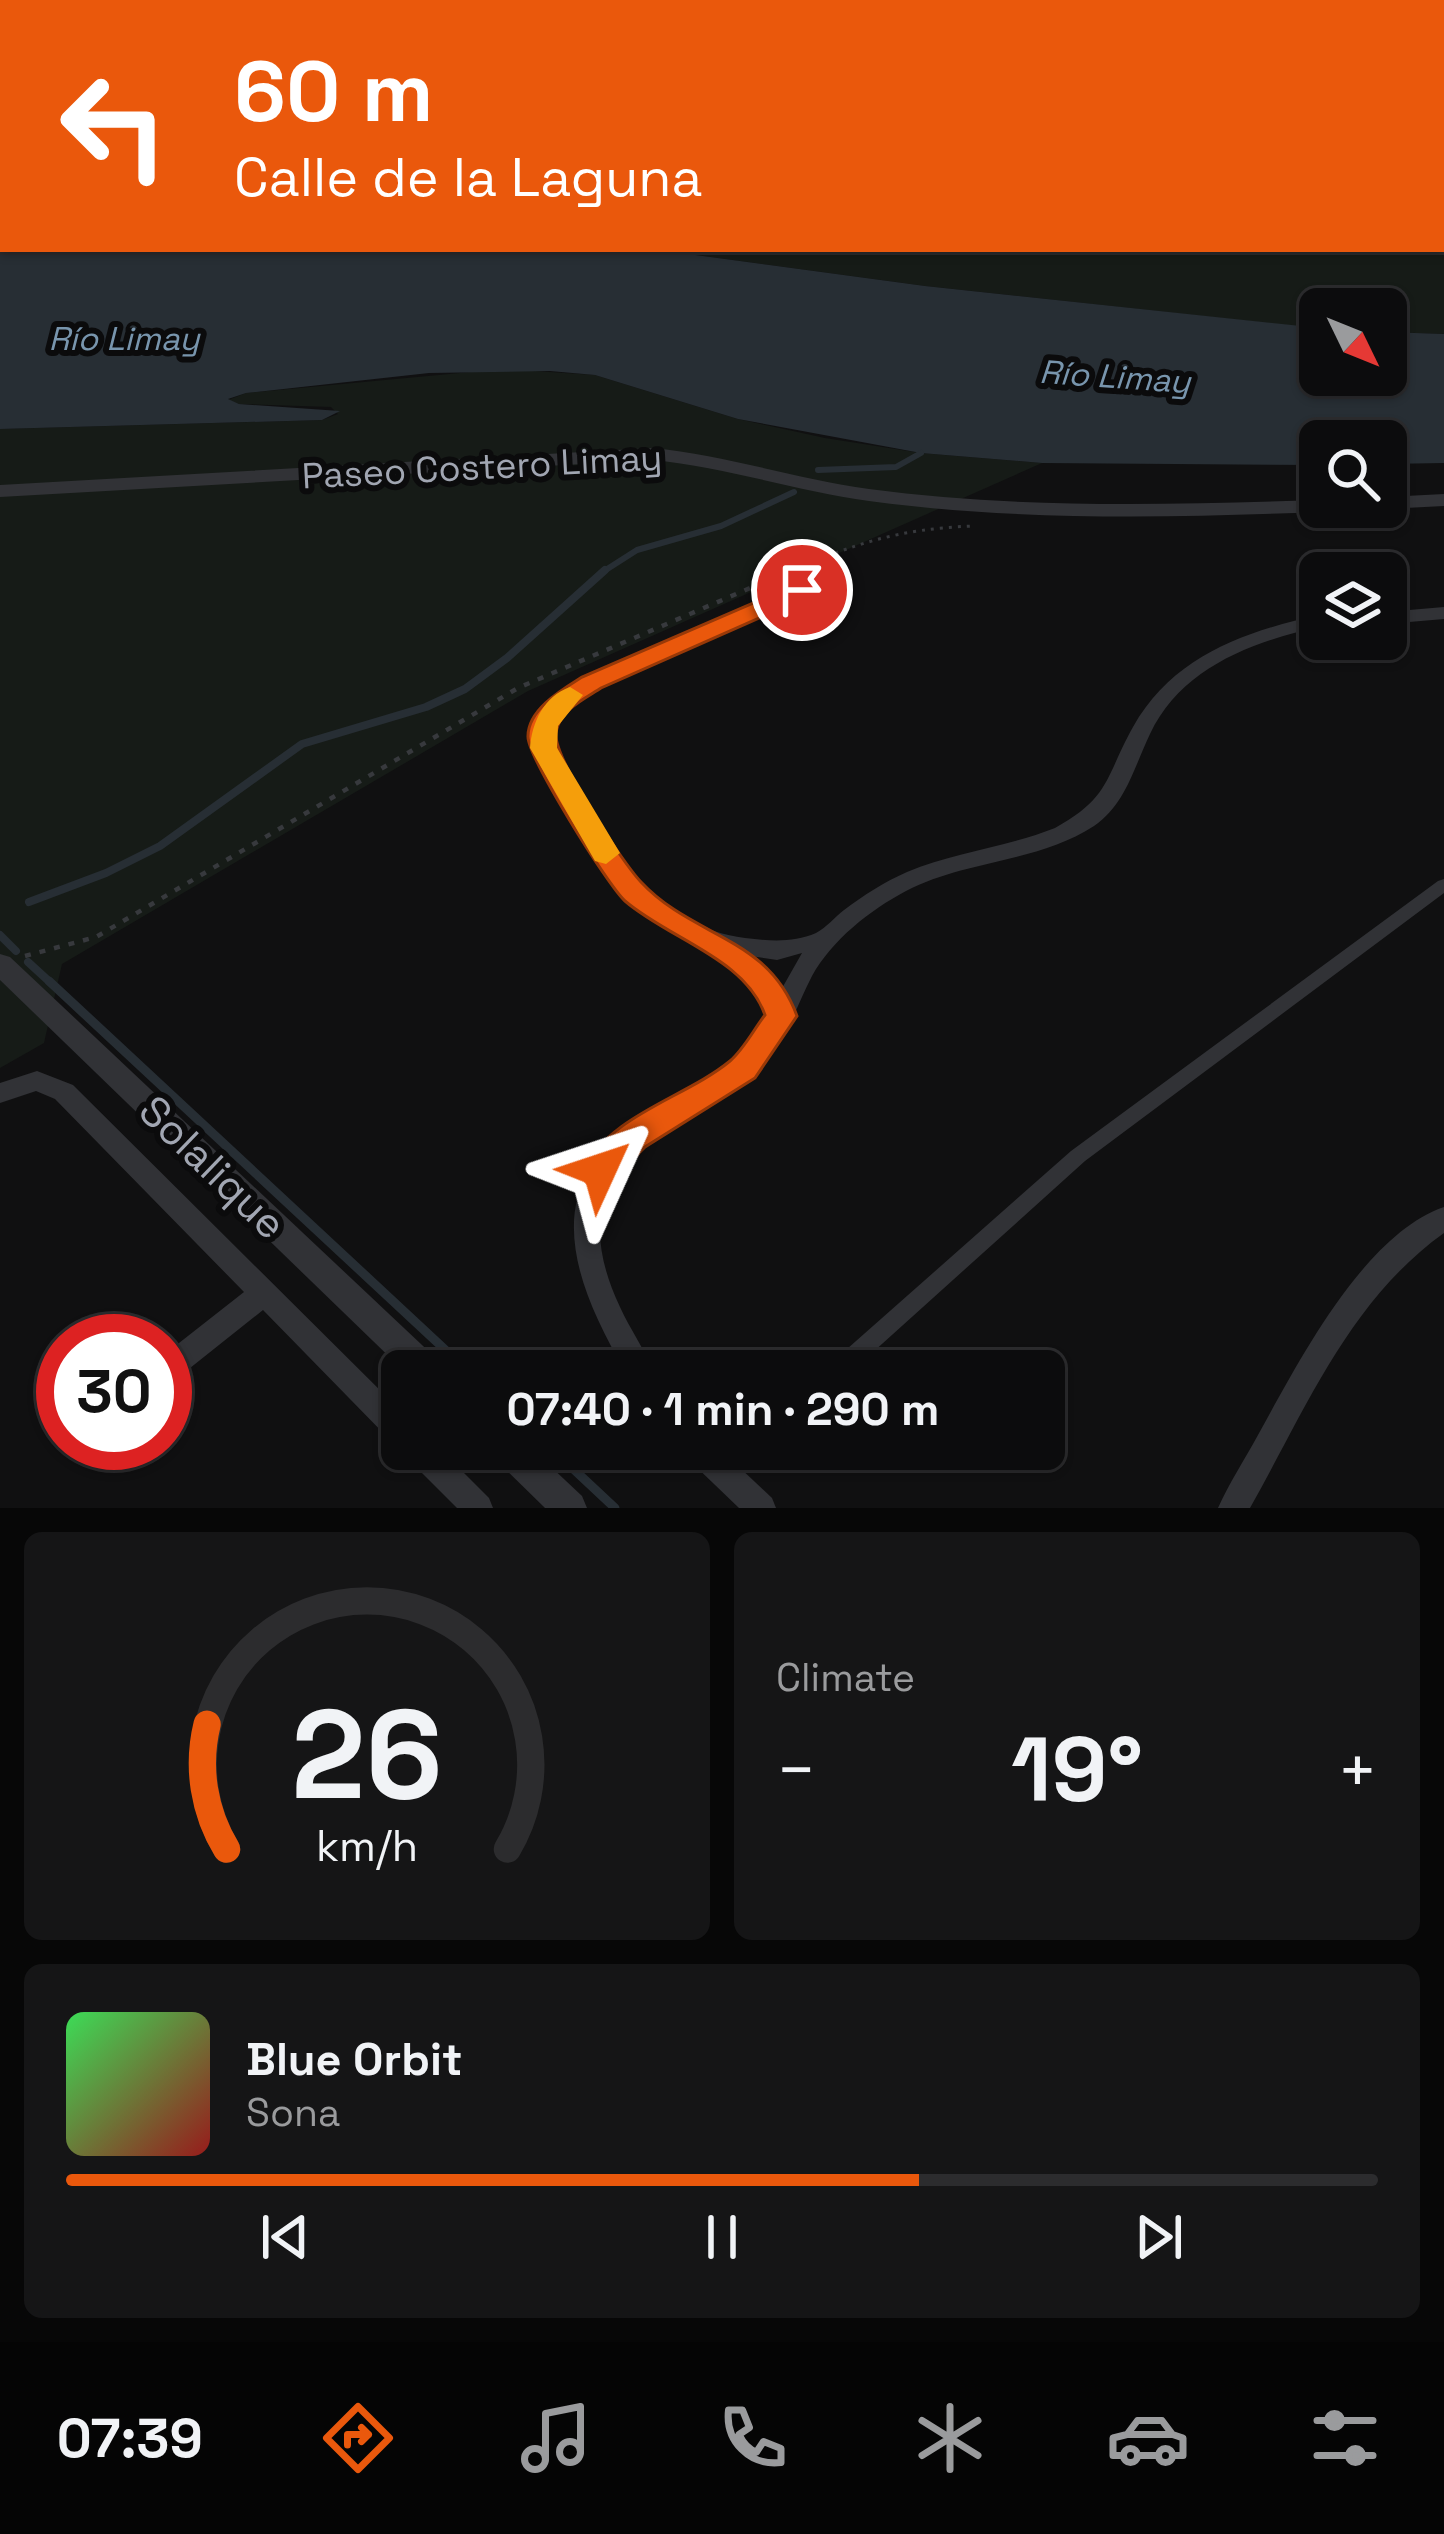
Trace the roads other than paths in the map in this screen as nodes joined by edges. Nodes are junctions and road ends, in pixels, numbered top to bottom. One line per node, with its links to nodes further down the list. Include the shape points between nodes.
1 (0, 491): 4 (street, Paseo Costero Limay, via 652,454 926,500 1124,513)
2 (1444, 500): 3 (street)
3 (1407, 502)
4 (1299, 507)
5 (802, 590): 11 (street, via 576,691 551,712 541,736 549,762 630,889)
6 (1444, 614): 7 (street)
7 (1407, 617)
8 (1299, 626): 10 (street, via 1255,638 1177,682 1151,713 1116,791 1089,819 1054,838 919,875)
9 (1444, 885): 20 (street, via 1078,1156)
10 (831, 936): 11 (street, via 778,951); 13 (street)
11 (711, 942): 13 (street, via 757,973)
12 (11, 961): 18 (street, Solalique)
13 (782, 1016): 19 (street, via 743,1069 633,1137 590,1190 588,1258)
14 (0, 1093): 16 (street, via 37,1082 64,1092)
15 (1444, 1218): 30 (street, via 1402,1247 1360,1294)
16 (264, 1293): 17 (street); 21 (street)
17 (192, 1350)
18 (406, 1350)
19 (629, 1350)
20 (861, 1350)
21 (381, 1411)
22 (440, 1470): 27 (street)
23 (530, 1470): 28 (street)
24 (721, 1470): 26 (street)
25 (729, 1470): 26 (street)
26 (725, 1474): 29 (street)
27 (478, 1508)
28 (570, 1508)
29 (761, 1508)
30 (1233, 1508)

